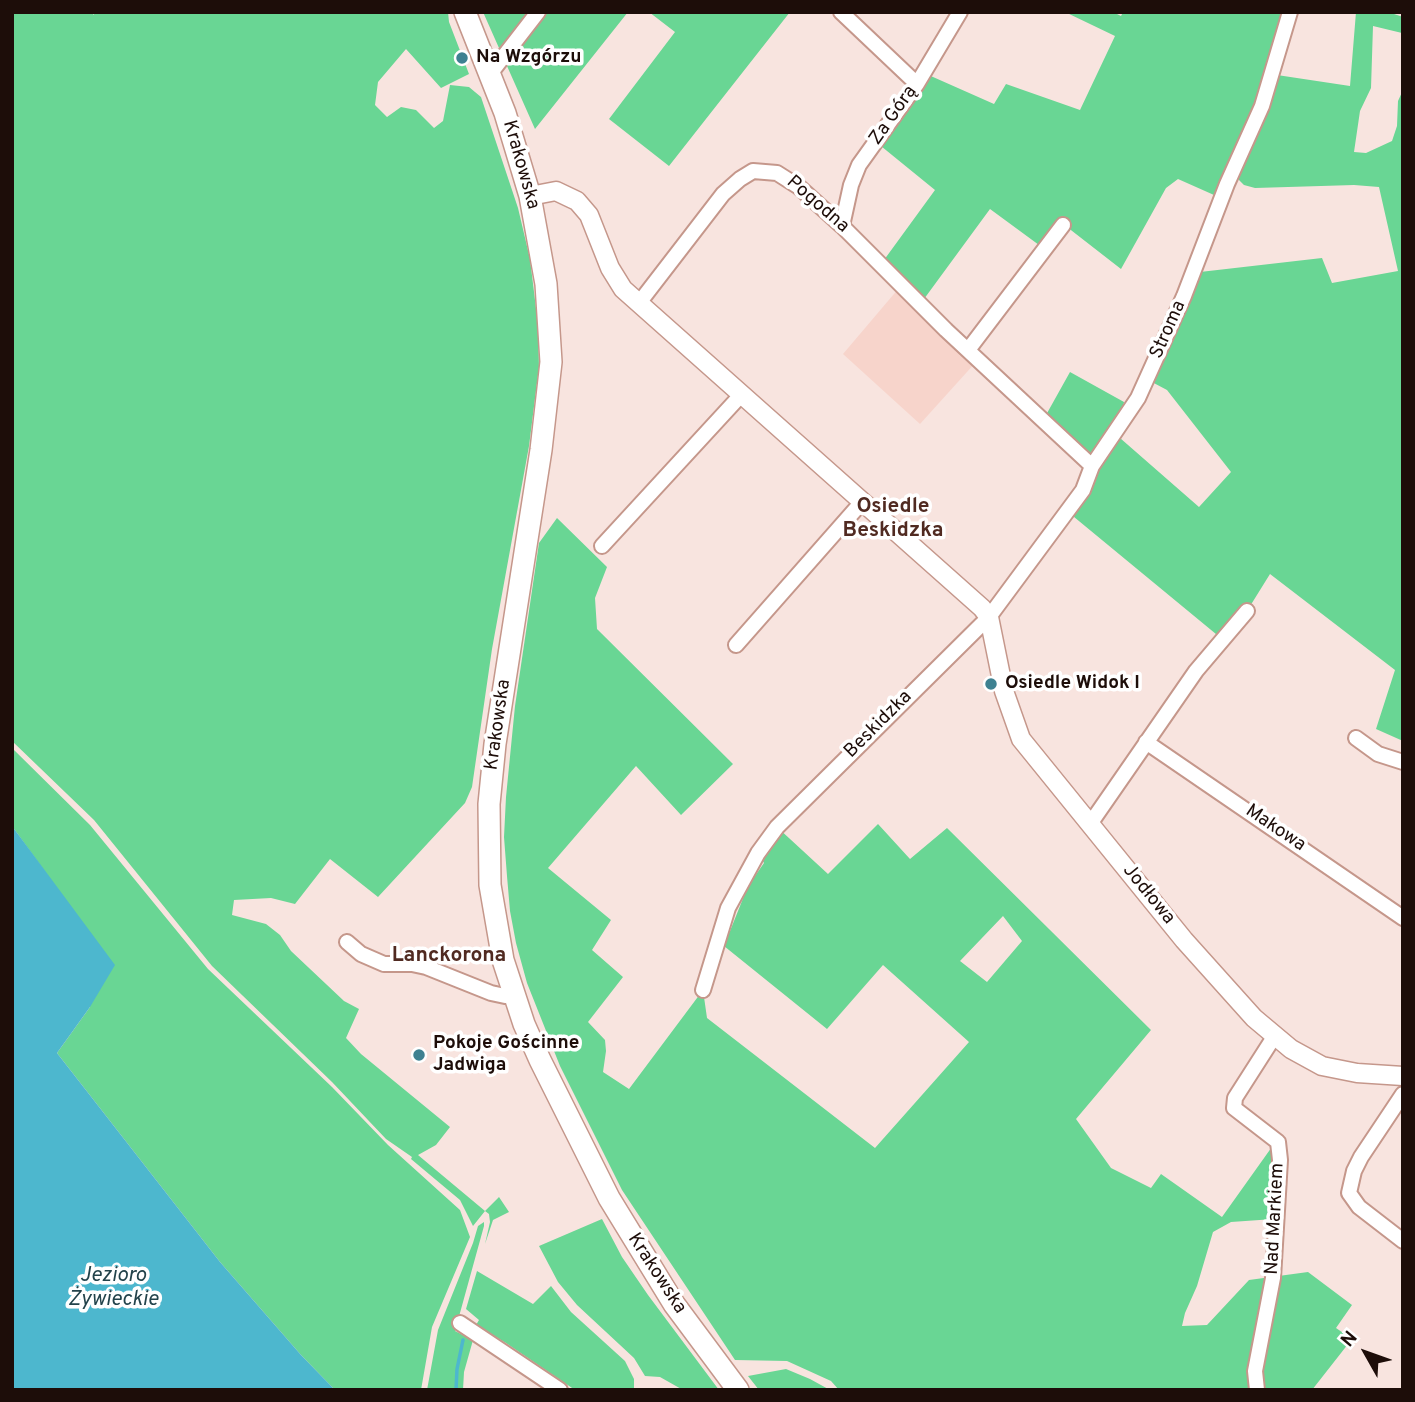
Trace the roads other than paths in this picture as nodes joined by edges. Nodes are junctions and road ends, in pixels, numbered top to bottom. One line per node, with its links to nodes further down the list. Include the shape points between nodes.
1 (465, 12): 6 (main road, Krakowska)
2 (538, 12): 6 (street)
3 (841, 12): 7 (street)
4 (960, 12): 7 (street, Za Górą)
5 (1290, 12): 14 (street, Stroma, via 1262,106 1184,296 1138,398)
6 (490, 74): 8 (main road, Krakowska)
7 (917, 84): 10 (street, Za Górą, via 859,165)
8 (530, 197): 11 (street, via 556,191 577,201 589,215 615,279); 27 (main road, Krakowska, via 546,284 551,362 494,754 488,829 494,913)
9 (1063, 225): 12 (street)
10 (842, 226): 11 (street, Pogodna, via 788,178 753,171 723,194); 12 (street, Pogodna)
11 (639, 303): 13 (street)
12 (968, 350): 14 (street, Pogodna)
13 (742, 394): 15 (street); 16 (street)
14 (1092, 466): 18 (street, Stroma, via 1068,512)
15 (862, 502): 18 (street); 19 (street)
16 (602, 547)
17 (1247, 611): 21 (street)
18 (989, 617): 23 (street, Jodłowa, via 1004,691 1021,739); 26 (street, Beskidzka, via 777,827 728,908)
19 (736, 645)
20 (1356, 738): 22 (street, via 1378,754)
21 (1146, 741): 23 (street); 24 (street, Makowa)
22 (1403, 762)
23 (1090, 824): 28 (street, Jodłowa, via 1184,940)
24 (1403, 918)
25 (347, 942): 27 (street, via 384,964 426,967 491,993)
26 (703, 990)
27 (513, 994): 34 (main road, Krakowska, via 555,1092 626,1227 674,1304)
28 (1274, 1037): 29 (street, Jodłowa, via 1322,1066); 35 (street, Nad Markiem, via 1235,1098 1234,1108 1278,1142 1280,1160 1273,1278 1255,1371)
29 (1403, 1076)
30 (1403, 1094): 31 (street, via 1361,1157 1349,1193 1359,1207)
31 (1403, 1241)
32 (460, 1323): 33 (street)
33 (560, 1390)
34 (738, 1390)
35 (1257, 1390)

